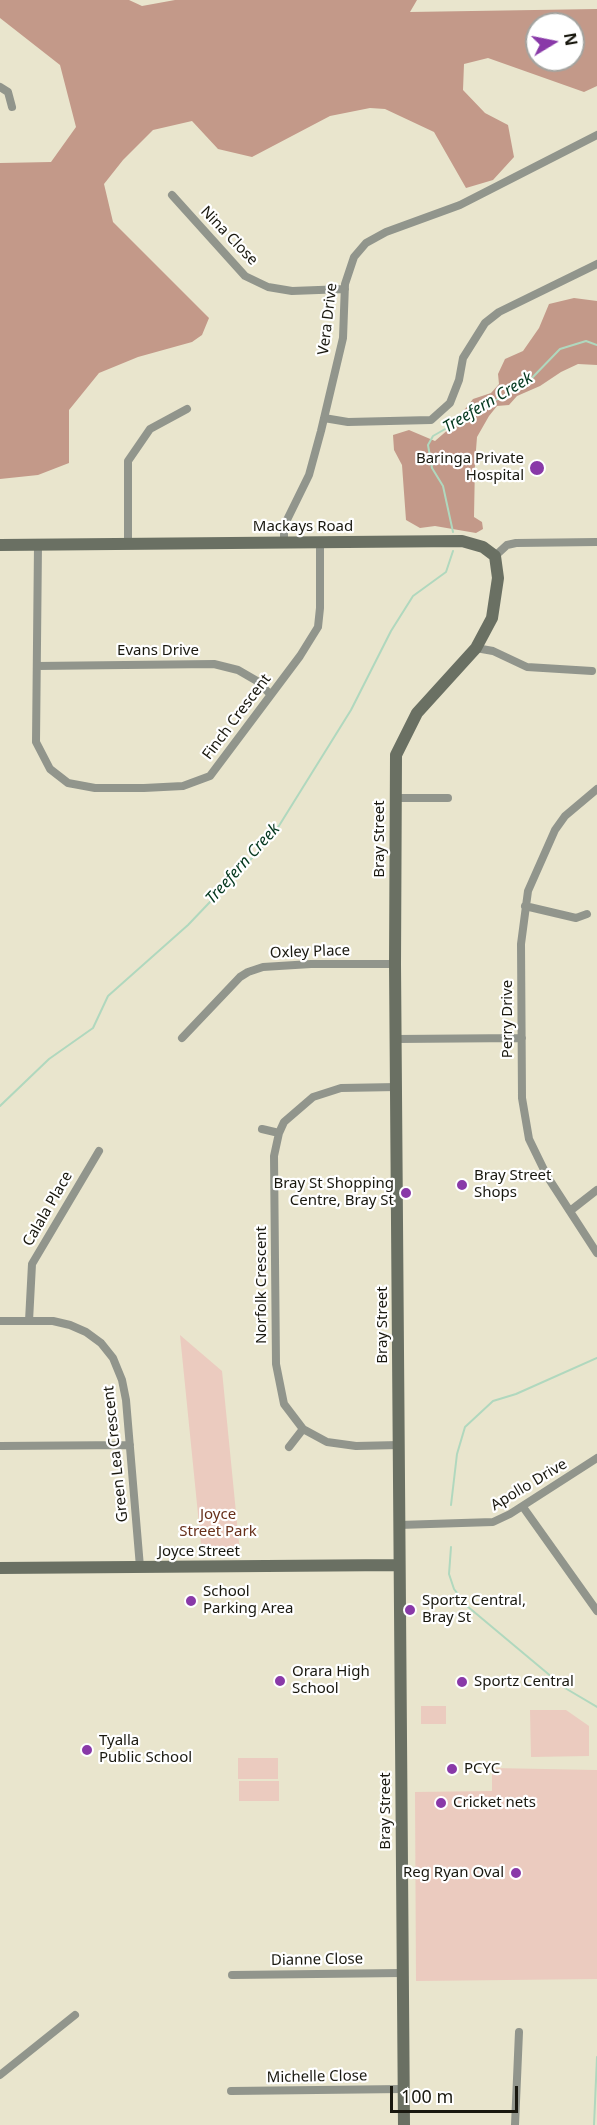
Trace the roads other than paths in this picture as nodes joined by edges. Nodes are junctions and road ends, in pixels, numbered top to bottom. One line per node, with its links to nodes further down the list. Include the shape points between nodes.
1 (0, 87): 2 (street, via 8,92)
2 (12, 106)
3 (597, 135): 6 (street, Vera Drive, via 460,206 366,243 349,269)
4 (172, 195): 6 (street, Nina Close, via 245,276 268,287 292,291)
5 (597, 264): 8 (street, via 499,312 485,323 463,358 450,404 431,420 348,422)
6 (345, 289): 8 (street, Vera Drive, via 343,338)
7 (187, 409): 10 (street, via 150,429 128,461)
8 (324, 418): 9 (street, Vera Drive, via 309,475 284,525)
9 (284, 541): 10 (street, Mackays Road); 11 (street, Mackays Road)
10 (128, 542): 13 (street, Mackays Road)
11 (320, 542): 15 (street, Mackays Road, via 462,541 483,547); 19 (street, Finch Crescent, via 318,627)
12 (597, 542): 15 (street, via 516,543 507,545)
13 (38, 544): 14 (street, Mackays Road); 17 (street, Finch Crescent)
14 (0, 545)
15 (495, 556): 16 (street, Bray Street, via 498,578 492,618)
16 (476, 648): 18 (street, via 493,651 527,667); 21 (street, Bray Street, via 417,713 396,755)
17 (37, 666): 19 (street, Evans Drive, via 214,664 238,670 258,681); 19 (street, Finch Crescent, via 36,742 50,769 68,783 95,788 183,786 210,776)
18 (592, 671)
19 (270, 694)
20 (597, 789): 23 (street, Perry Drive, via 565,816 555,830)
21 (395, 798): 22 (street); 25 (street, Bray Street)
22 (448, 798)
23 (525, 906): 24 (street, via 576,918); 27 (street, Perry Drive, via 521,944)
24 (587, 914)
25 (395, 964): 26 (street, Oxley Place, via 270,966 248,972); 28 (street, Bray Street)
26 (182, 1038)
27 (522, 1038): 28 (street); 34 (street, Perry Drive, via 522,1098 529,1139)
28 (396, 1039): 29 (street, Bray Street)
29 (397, 1087): 31 (street, Norfolk Crescent, via 327,1091 302,1104); 40 (street, Bray Street)
30 (262, 1129): 31 (street)
31 (279, 1133): 38 (street, Norfolk Crescent, via 274,1156 277,1378 284,1404)
32 (99, 1151): 37 (street, Calala Place, via 32,1264)
33 (597, 1190): 34 (street)
34 (570, 1211): 35 (street, Perry Drive)
35 (597, 1253)
36 (0, 1321): 37 (street, Green Lea Crescent)
37 (29, 1321): 39 (street, Green Lea Crescent, via 70,1325 101,1343 113,1358 122,1380)
38 (303, 1429): 40 (street, Norfolk Crescent, via 342,1446); 42 (street)
39 (130, 1445): 41 (street); 47 (street, Green Lea Crescent)
40 (399, 1445): 45 (street, Bray Street)
41 (0, 1446)
42 (289, 1447)
43 (597, 1458): 44 (street, Apollo Drive)
44 (523, 1507): 45 (street, Apollo Drive, via 485,1524); 49 (street)
45 (399, 1525): 46 (street, Bray Street)
46 (399, 1565): 47 (street, Joyce Street); 50 (street, Bray Street)
47 (140, 1567): 48 (street, Joyce Street)
48 (0, 1569)
49 (597, 1611)
50 (402, 1973): 51 (street, Dianne Close); 55 (street, Bray Street)
51 (232, 1975)
52 (75, 2014): 54 (street)
53 (519, 2032): 58 (street)
54 (0, 2075)
55 (403, 2090): 56 (street, Michelle Close); 57 (street, Bray Street)
56 (231, 2091)
57 (404, 2125)
58 (515, 2125)

